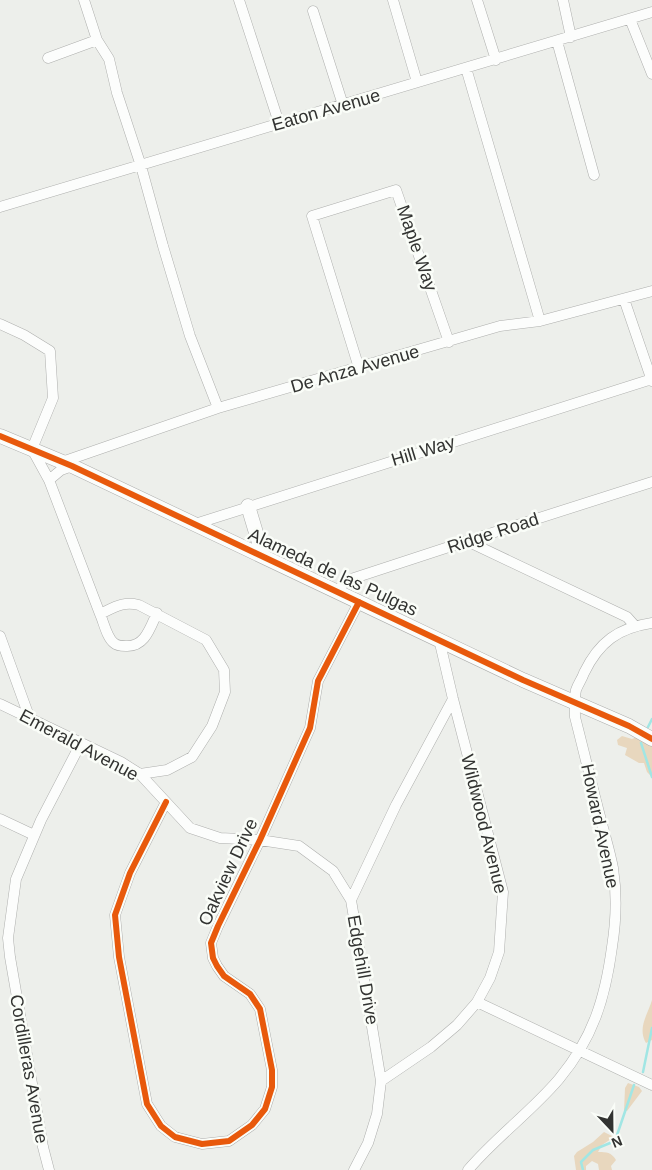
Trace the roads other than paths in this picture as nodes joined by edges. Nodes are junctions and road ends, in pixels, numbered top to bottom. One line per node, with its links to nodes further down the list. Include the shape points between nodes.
1 (84, 0): 10 (street)
2 (239, 0): 18 (street)
3 (393, 0): 16 (street)
4 (477, 0): 13 (street)
5 (563, 0): 9 (street)
6 (313, 12): 17 (street)
7 (652, 12): 8 (street, Eaton Avenue)
8 (630, 19): 9 (street, Eaton Avenue); 15 (street)
9 (571, 37): 11 (street, Eaton Avenue)
10 (97, 40): 12 (street); 19 (street, via 109,59 119,102)
11 (557, 41): 13 (street, Eaton Avenue); 20 (street)
12 (48, 58)
13 (496, 60): 14 (street, Eaton Avenue)
14 (466, 68): 16 (street, Eaton Avenue); 24 (street)
15 (652, 74)
16 (417, 82): 17 (street, Eaton Avenue)
17 (343, 105): 18 (street, Eaton Avenue)
18 (279, 123): 19 (street, Eaton Avenue)
19 (141, 166): 21 (street, Eaton Avenue); 29 (street, via 190,336)
20 (594, 175)
21 (0, 208)
22 (652, 290): 23 (street, De Anza Avenue)
23 (624, 299): 24 (street, De Anza Avenue); 28 (street)
24 (540, 321): 26 (street, De Anza Avenue, via 500,326)
25 (0, 324): 31 (street, via 50,351 53,398)
26 (449, 342): 27 (street, De Anza Avenue); 27 (street, Maple Way, via 396,190 312,216)
27 (359, 368): 29 (street, De Anza Avenue)
28 (652, 380): 35 (street, Hill Way)
29 (218, 408): 32 (street, De Anza Avenue)
30 (0, 436): 31 (main road, Alameda de las Pulgas)
31 (32, 449): 32 (main road, Alameda de las Pulgas); 33 (street)
32 (67, 464): 33 (street, De Anza Avenue); 36 (main road, Alameda de las Pulgas)
33 (49, 480): 42 (street)
34 (652, 482): 37 (street, Ridge Road)
35 (248, 506): 36 (street, Hill Way); 38 (main road)
36 (196, 524): 38 (main road, Alameda de las Pulgas)
37 (467, 540): 39 (street, Ridge Road, via 345,582); 44 (street, via 627,617)
38 (263, 556): 39 (main road, Alameda de las Pulgas)
39 (338, 591): 40 (main road, Alameda de las Pulgas)
40 (359, 602): 46 (main road, Alameda de las Pulgas); 57 (street, Oakview Drive, via 318,682 310,728)
41 (156, 613): 42 (street, via 129,603); 42 (street, via 145,638 132,646 115,644); 53 (street, via 206,640 224,670 225,692 212,726 192,757 167,770)
42 (100, 614)
43 (652, 623): 44 (street, Howard Avenue)
44 (634, 626): 48 (street, Howard Avenue, via 615,635 597,651 576,689)
45 (0, 636): 50 (street)
46 (439, 640): 47 (street, Wildwood Avenue); 48 (main road, Alameda de las Pulgas)
47 (453, 699): 58 (street, Edgehill Drive, via 396,805); 61 (street, Wildwood Avenue, via 503,892 499,952)
48 (575, 703): 51 (main road, Alameda de las Pulgas); 62 (street, Howard Avenue, via 575,717 613,868 615,901 607,982 593,1025)
49 (0, 704): 50 (street, Emerald Avenue)
50 (30, 718): 52 (street, Emerald Avenue)
51 (652, 739)
52 (81, 743): 53 (street, Emerald Avenue); 56 (street, Cordilleras Avenue)
53 (140, 774): 54 (street, Emerald Avenue)
54 (166, 802): 57 (street, Emerald Avenue, via 190,828 220,838); 57 (street, Oakview Drive, via 130,873 115,916 119,957 147,1104 161,1126 175,1137 202,1144 229,1141 252,1125 266,1109 272,1087 272,1070 260,1009 250,994 220,971 213,958 211,943)
55 (0, 819): 56 (street)
56 (34, 835): 59 (street, Cordilleras Avenue, via 16,879)
57 (260, 840): 58 (street, Emerald Avenue, via 299,846 333,871)
58 (351, 900): 63 (street, Edgehill Drive)
59 (4, 936): 60 (street, Cordilleras Avenue)
60 (5, 958): 65 (street, Cordilleras Avenue)
61 (477, 1002): 62 (street); 63 (street, Wildwood Avenue, via 431,1047)
62 (580, 1051): 64 (street); 67 (street, Howard Avenue, via 546,1093)
63 (382, 1082): 66 (street, Edgehill Drive, via 368,1143)
64 (652, 1085)
65 (49, 1170)
66 (354, 1170)
67 (468, 1170)

